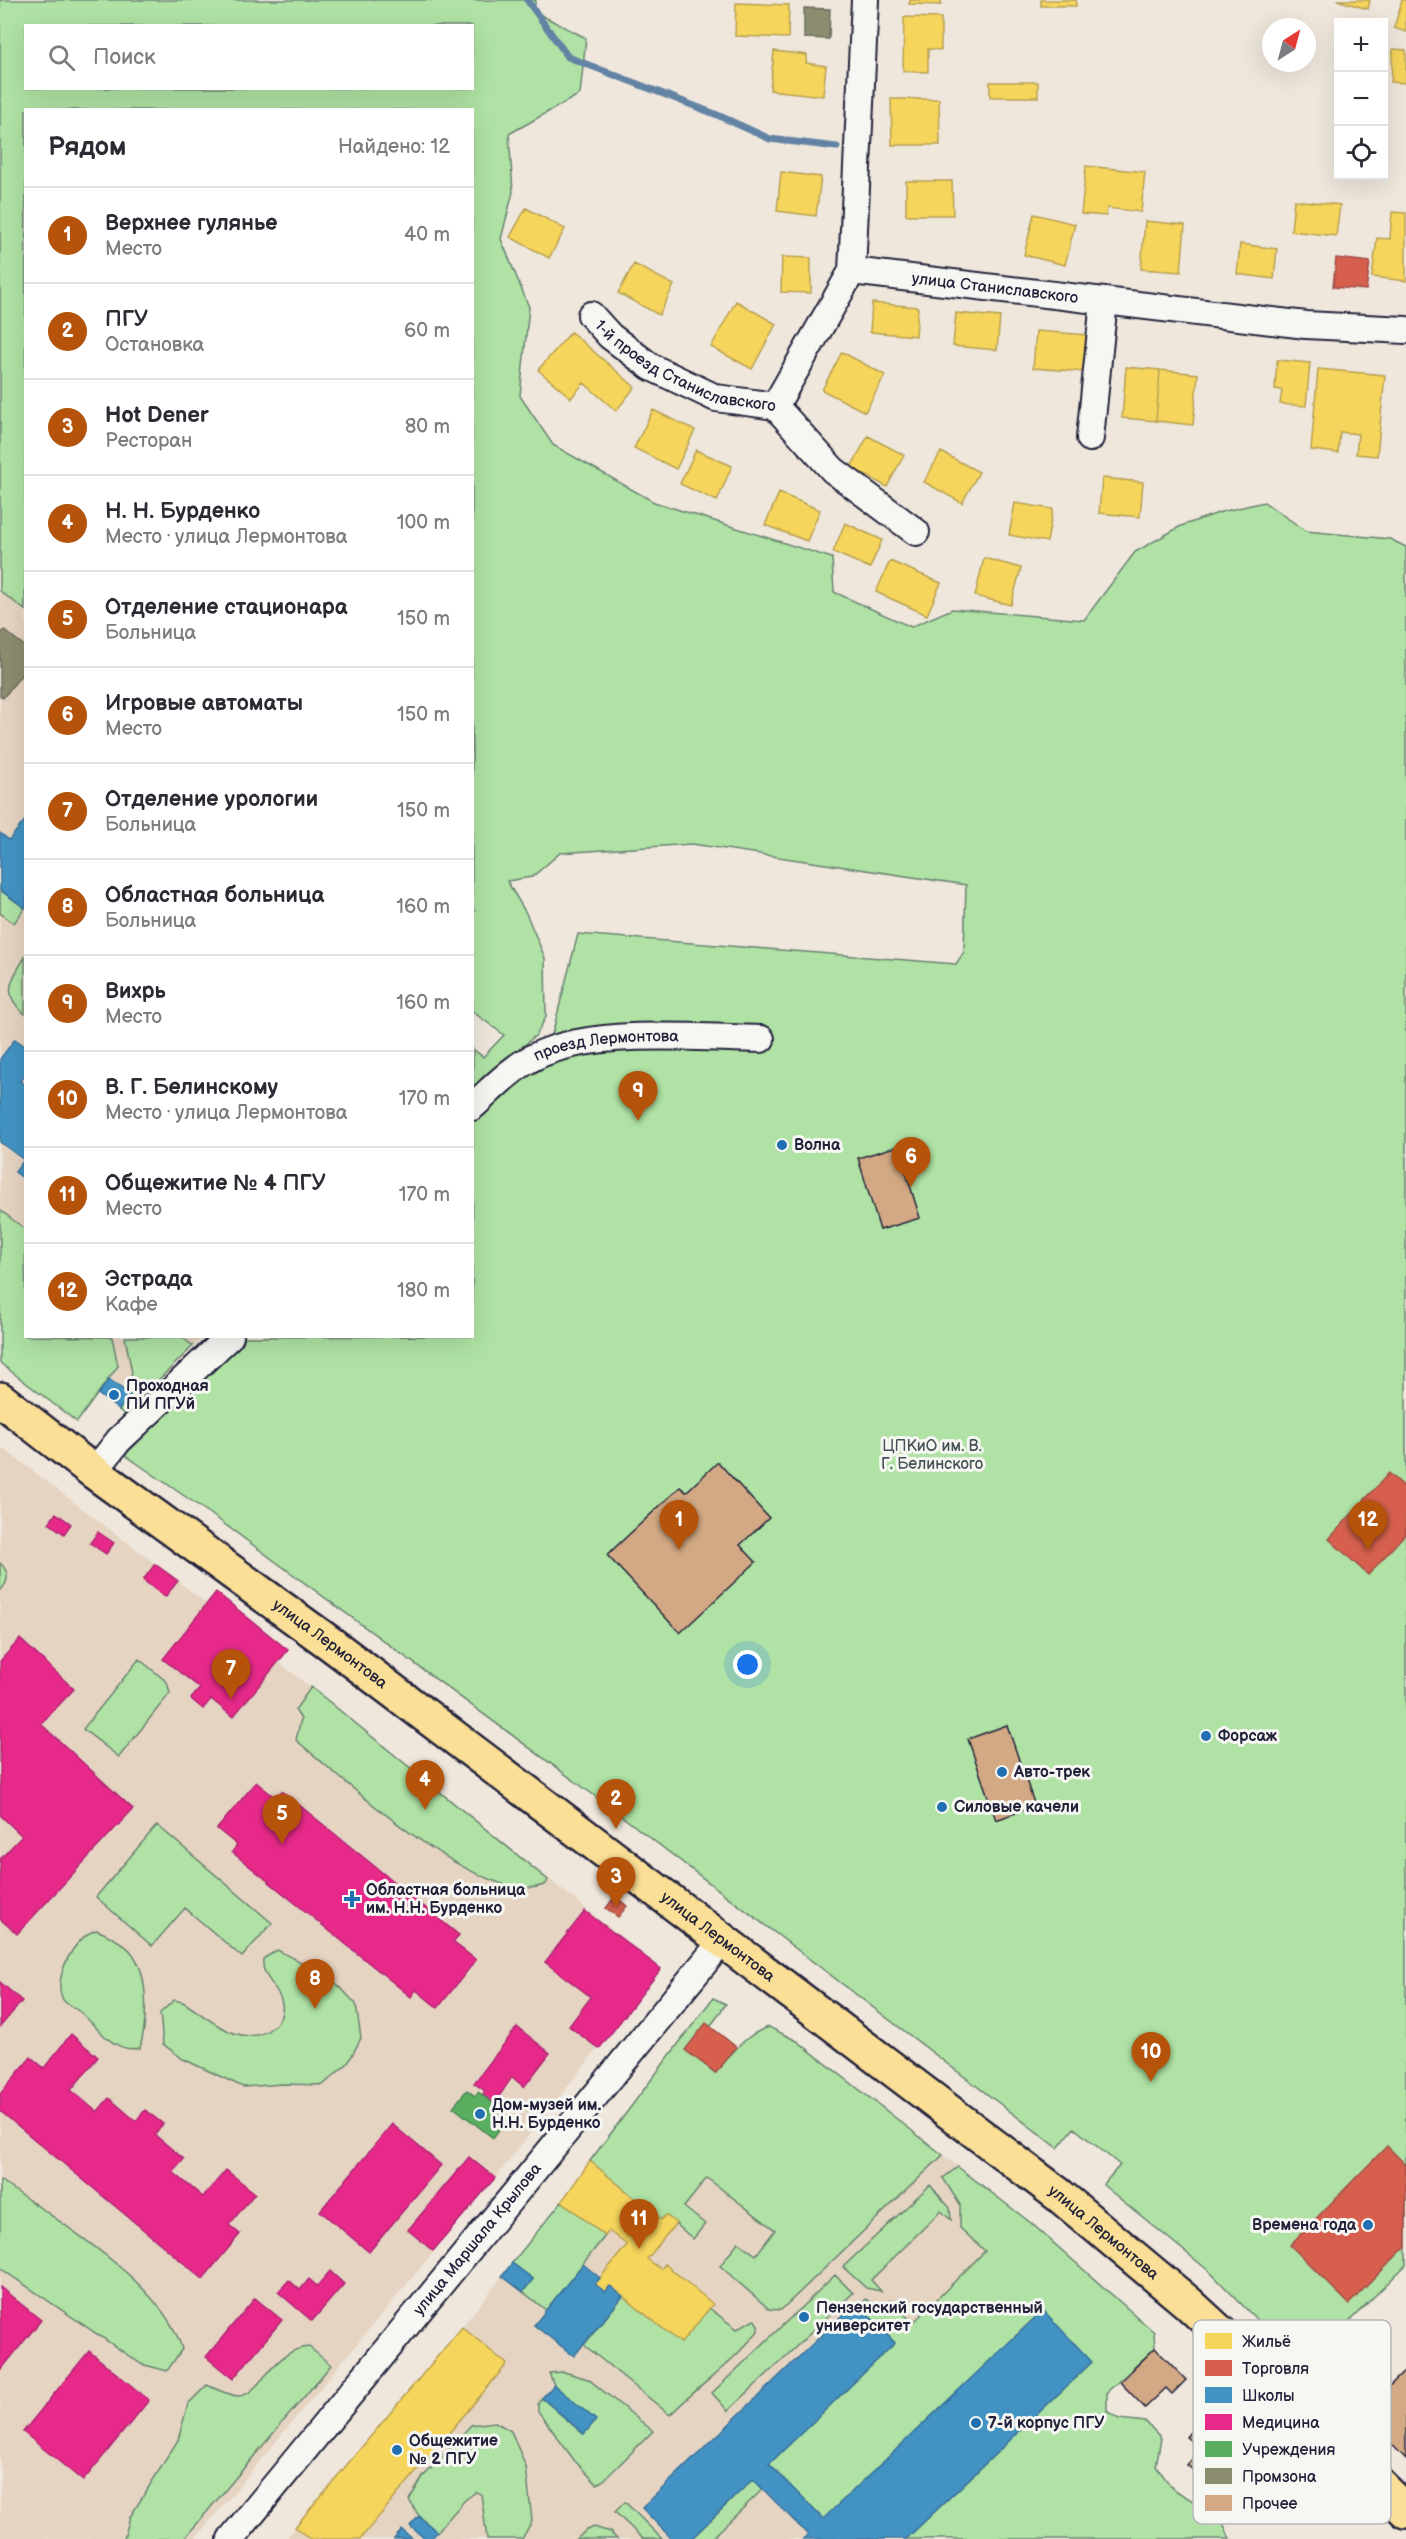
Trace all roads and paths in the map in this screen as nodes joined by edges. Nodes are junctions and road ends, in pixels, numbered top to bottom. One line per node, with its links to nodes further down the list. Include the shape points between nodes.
1 (864, 0): 2 (street)
2 (852, 271): 3 (street, улица Станиславского); 6 (street)
3 (1104, 301): 5 (street, улица Станиславского, via 1306,325); 7 (street)
4 (591, 315): 6 (street, 1-й проезд Станиславского, via 610,336 651,367 716,398)
5 (1406, 330)
6 (776, 406): 8 (street, 1-й проезд Станиславского, via 833,470)
7 (1090, 438)
8 (916, 532)
9 (761, 1039): 10 (street, проезд Лермонтова, via 616,1038 575,1042 525,1061)
10 (474, 1105)
11 (228, 1338): 13 (street, via 119,1440)
12 (0, 1399): 13 (main road, улица Лермонтова)
13 (94, 1472): 14 (main road, улица Лермонтова)
14 (724, 1939): 15 (main road, улица Лермонтова, via 1059,2194); 18 (street, улица Маршала Крылова)
15 (1207, 2320)
16 (1391, 2496): 17 (main road, улица Лермонтова)
17 (1406, 2511)
18 (231, 2539)

